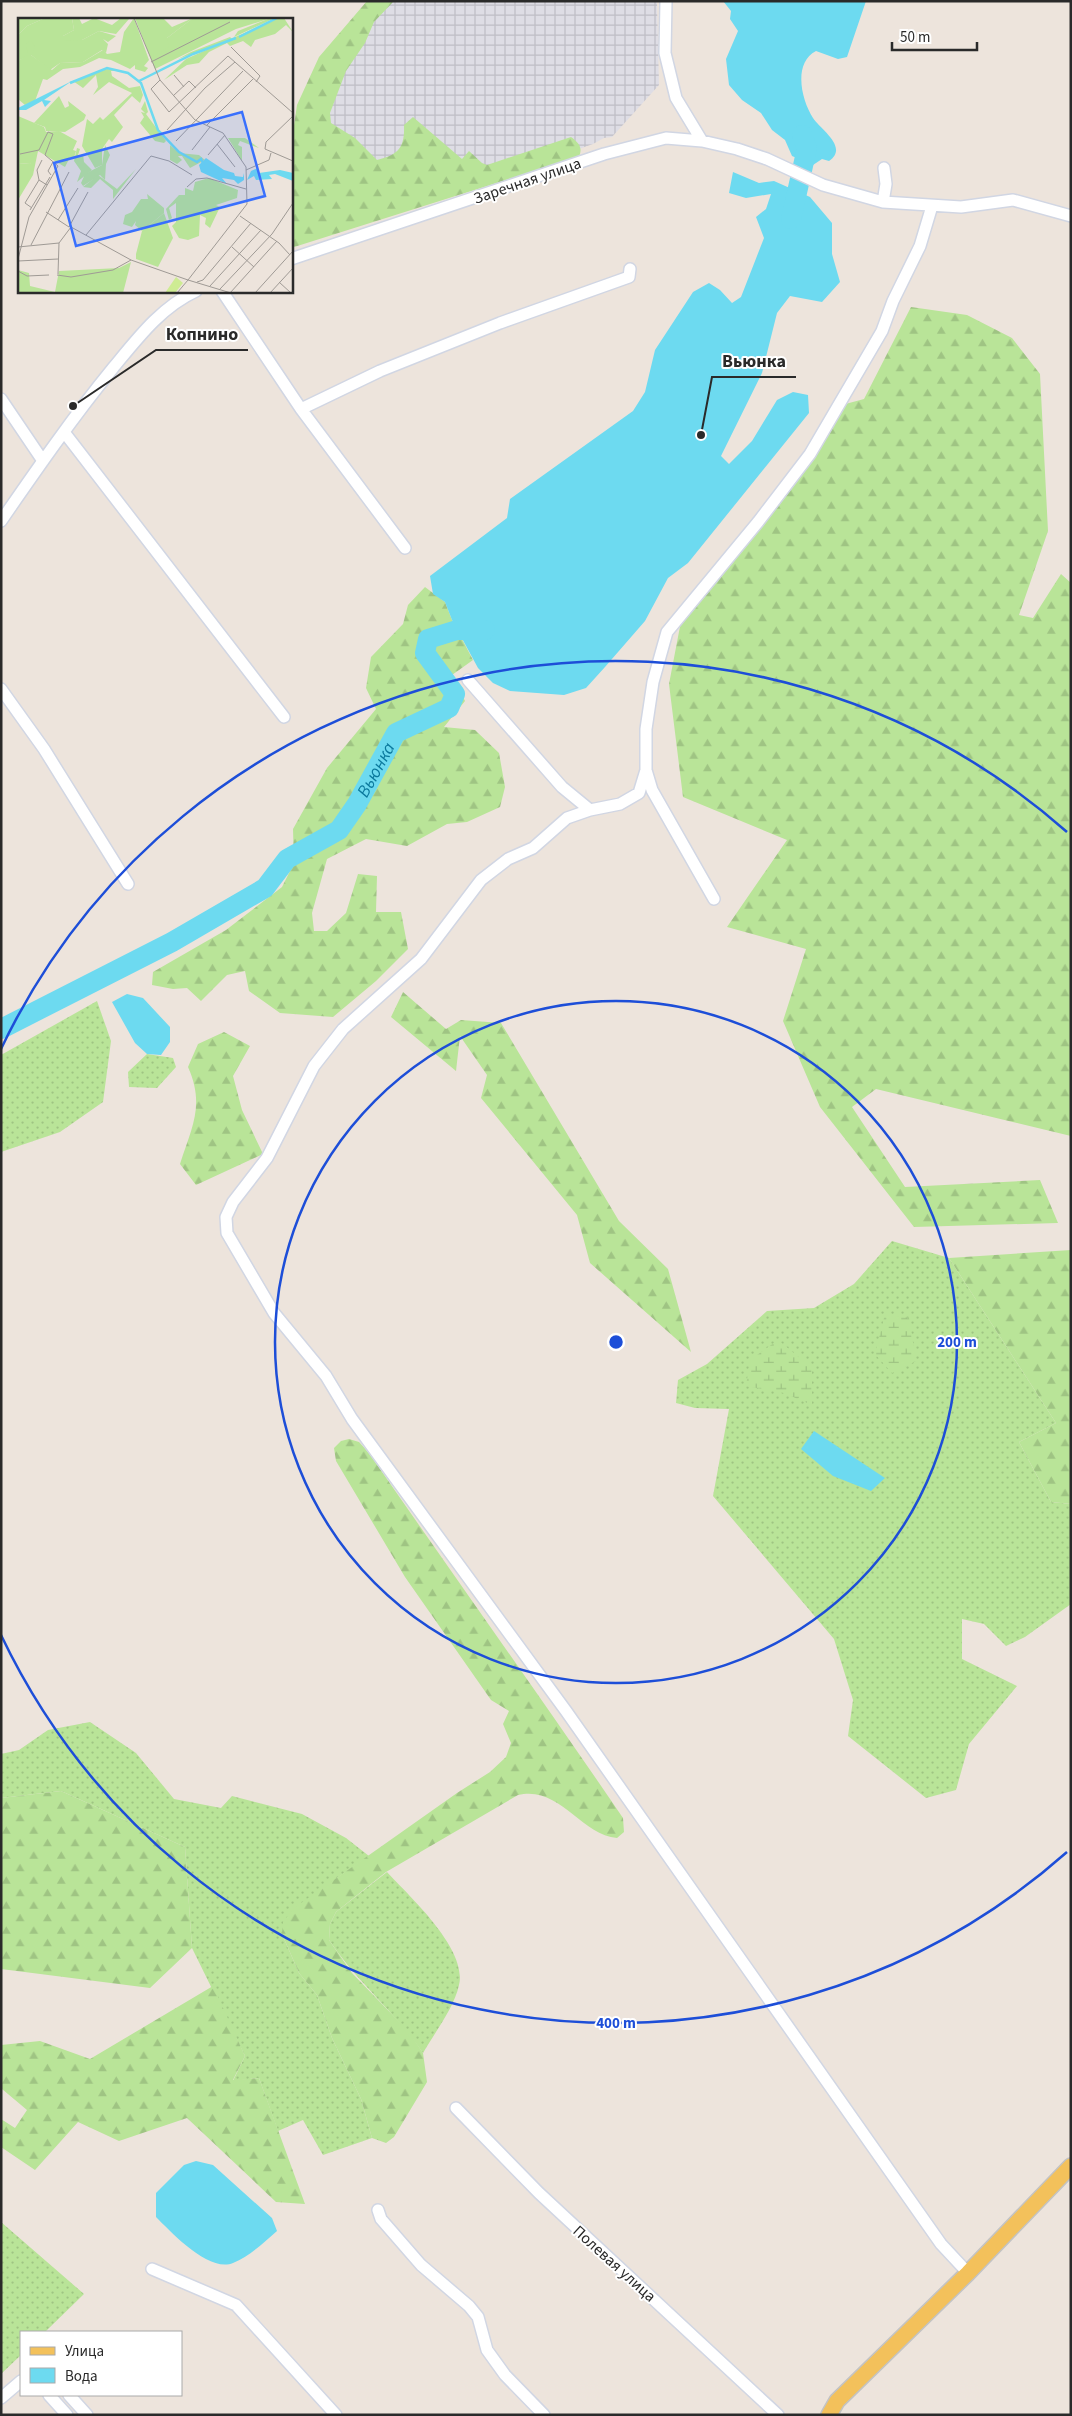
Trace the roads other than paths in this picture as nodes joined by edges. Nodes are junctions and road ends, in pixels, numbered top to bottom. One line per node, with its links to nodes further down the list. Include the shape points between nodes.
1 (666, 1): 2 (street, via 665,53 676,98)
2 (702, 141): 4 (street, Заречная улица, via 767,159 823,185); 7 (street, Заречная улица, via 666,138 635,144)
3 (884, 168): 4 (street)
4 (883, 202): 5 (street, Заречная улица)
5 (932, 206): 6 (street, Заречная улица, via 962,207 1013,200); 20 (street, via 920,246 882,331 810,454 667,632 653,682 646,729)
6 (1071, 216)
7 (292, 259)
8 (630, 269): 12 (street, via 629,277 500,323 380,371)
9 (194, 292): 13 (street, via 163,312 144,330)
10 (223, 292): 12 (street)
11 (1, 399): 14 (street)
12 (301, 409): 16 (street)
13 (64, 432): 14 (street); 19 (street)
14 (43, 461): 15 (street)
15 (1, 521)
16 (405, 548)
17 (468, 680): 21 (street, via 562,787)
18 (1, 689): 22 (street, via 44,749)
19 (284, 717)
20 (646, 770): 21 (street, via 639,793 620,804); 23 (street, via 652,790)
21 (590, 810): 28 (street, via 567,818 533,848 508,859 482,880 421,959 343,1029 314,1066 267,1158 233,1202 226,1217 228,1233 274,1313 326,1376 352,1419 572,1719 941,2244)
22 (128, 884)
23 (714, 899)
24 (456, 2108): 37 (street, Полевая улица, via 539,2193)
25 (1071, 2166): 28 (main road)
26 (378, 2210): 36 (street, via 380,2219 421,2265 478,2317 486,2350)
27 (152, 2268): 35 (street, via 236,2304)
28 (968, 2273): 38 (main road, via 837,2401)
29 (20, 2382): 32 (street)
30 (49, 2396): 33 (street)
31 (70, 2396): 34 (street)
32 (1, 2398)
33 (67, 2415)
34 (88, 2415)
35 (336, 2415)
36 (544, 2415)
37 (778, 2415)
38 (829, 2415)

